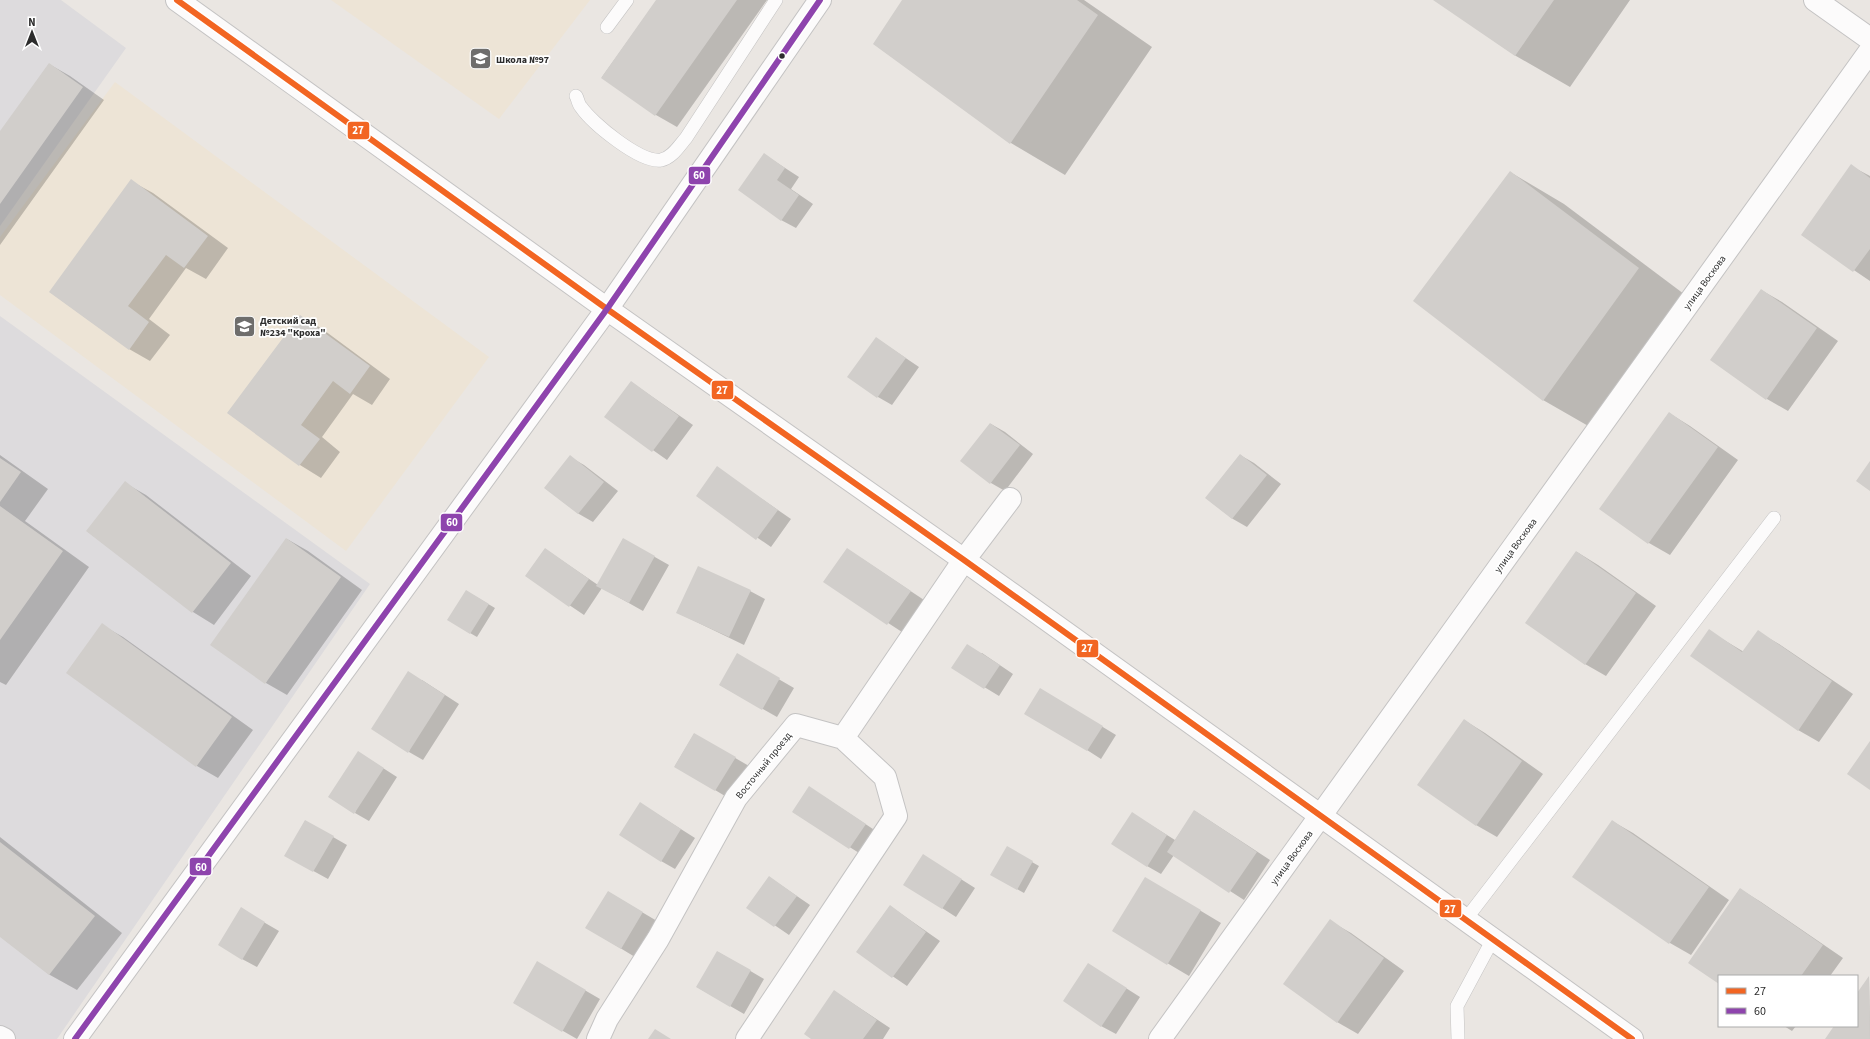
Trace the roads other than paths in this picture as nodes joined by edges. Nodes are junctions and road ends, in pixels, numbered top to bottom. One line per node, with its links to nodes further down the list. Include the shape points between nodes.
1 (177, 0): 10 (street)
2 (627, 0): 6 (lane)
3 (776, 0): 9 (lane, via 686,138 672,155 661,160 637,154 580,106)
4 (1815, 0): 7 (street)
5 (815, 2): 10 (street)
6 (607, 27)
7 (1870, 39)
8 (1870, 52): 15 (street, улица Воскова)
9 (576, 96)
10 (607, 309): 13 (street); 20 (street)
11 (1010, 499): 13 (street)
12 (1774, 518): 16 (lane)
13 (964, 560): 14 (street); 15 (street)
14 (843, 738): 21 (street, Восточный проезд, via 796,725 736,798 658,939 607,1019); 22 (street, via 885,777 896,816)
15 (1320, 815): 16 (street); 23 (street, улица Воскова)
16 (1466, 919): 17 (street)
17 (1493, 939): 24 (lane, via 1457,1006); 25 (street)
18 (0, 1037): 19 (street)
19 (4, 1039)
20 (75, 1039)
21 (598, 1039)
22 (747, 1039)
23 (1160, 1039)
24 (1458, 1039)
25 (1632, 1039)

